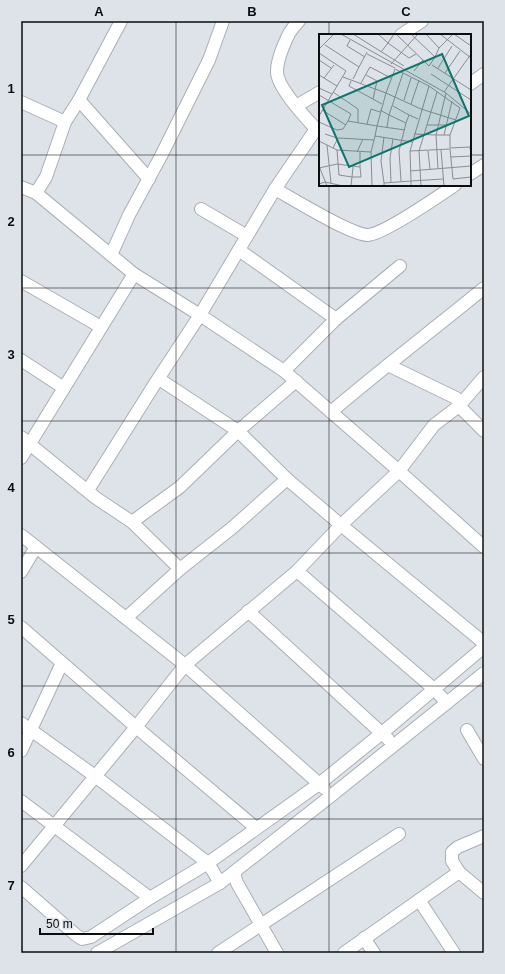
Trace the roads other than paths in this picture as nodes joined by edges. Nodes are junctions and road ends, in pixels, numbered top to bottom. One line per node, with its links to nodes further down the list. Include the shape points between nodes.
1 (121, 21): 9 (street)
2 (223, 21): 16 (street, via 209,60)
3 (299, 21): 11 (street, via 290,30 278,57 276,72)
4 (422, 21): 5 (street)
5 (402, 34)
6 (484, 74): 7 (street)
7 (471, 83)
8 (319, 93): 11 (street)
9 (79, 100): 12 (street); 16 (street)
10 (21, 102): 12 (street)
11 (296, 106): 13 (street)
12 (65, 122): 20 (street, via 46,177)
13 (318, 133): 19 (street)
14 (484, 165): 15 (street)
15 (471, 173)
16 (149, 179): 24 (street)
17 (453, 186): 19 (street, via 386,228 368,235 348,229)
18 (21, 187): 20 (street)
19 (275, 189): 22 (street)
20 (36, 193): 24 (street)
21 (201, 209): 22 (street)
22 (247, 236): 23 (street)
23 (239, 250): 29 (street); 30 (street)
24 (111, 255): 26 (street)
25 (400, 266): 30 (street)
26 (134, 274): 29 (street); 31 (street)
27 (21, 281): 31 (street)
28 (484, 288): 33 (street)
29 (200, 315): 34 (street); 36 (street)
30 (336, 319): 34 (street)
31 (101, 327): 38 (street)
32 (21, 360): 38 (street)
33 (388, 365): 39 (street, via 456,398); 40 (street)
34 (284, 371): 37 (street)
35 (484, 377): 39 (street)
36 (159, 379): 41 (street); 47 (street)
37 (296, 381): 40 (street); 41 (street)
38 (64, 388): 43 (street)
39 (459, 406): 42 (street); 45 (street, via 434,425)
40 (331, 412): 45 (street)
41 (238, 431): 46 (street); 48 (street, via 180,487)
42 (484, 431)
43 (25, 441): 44 (street); 47 (street)
44 (21, 458)
45 (399, 471): 49 (street); 52 (street)
46 (287, 479): 49 (street); 53 (street, via 232,528)
47 (88, 490): 48 (street)
48 (132, 522): 53 (street)
49 (341, 526): 54 (street); 59 (street)
50 (21, 535): 51 (street)
51 (36, 547): 55 (street); 57 (street)
52 (484, 547)
53 (180, 569): 57 (street)
54 (297, 571): 56 (street); 64 (street)
55 (21, 572)
56 (248, 611): 62 (street); 69 (street)
57 (126, 618): 62 (street)
58 (21, 627): 61 (street)
59 (484, 643)
60 (484, 647): 64 (street)
61 (62, 663): 66 (street); 67 (street)
62 (185, 665): 67 (street); 74 (street)
63 (484, 673): 65 (street)
64 (434, 689): 65 (street); 69 (street)
65 (447, 703): 70 (street)
66 (26, 727): 71 (street); 73 (street)
67 (136, 728): 73 (street); 78 (street)
68 (467, 730): 72 (street)
69 (382, 733): 70 (street); 74 (street)
70 (395, 745): 75 (street)
71 (21, 751)
72 (484, 759)
73 (95, 776): 77 (street); 81 (street)
74 (319, 784): 75 (street); 78 (street)
75 (332, 795): 84 (street)
76 (21, 801): 77 (street)
77 (55, 826): 82 (street); 88 (street)
78 (256, 828): 81 (street)
79 (399, 834): 90 (street)
80 (484, 836): 83 (street, via 452,852 452,861)
81 (208, 863): 85 (street); 88 (street)
82 (21, 866)
83 (459, 872): 87 (street); 89 (street)
84 (235, 878): 85 (street); 90 (street)
85 (220, 883): 92 (street)
86 (21, 887): 88 (street, via 82,938 90,937)
87 (484, 894)
88 (150, 898)
89 (419, 900): 91 (street); 97 (street)
90 (260, 924): 93 (street); 94 (street)
91 (364, 938): 95 (street); 96 (street)
92 (97, 953)
93 (218, 953)
94 (277, 953)
95 (344, 953)
96 (374, 953)
97 (454, 953)

